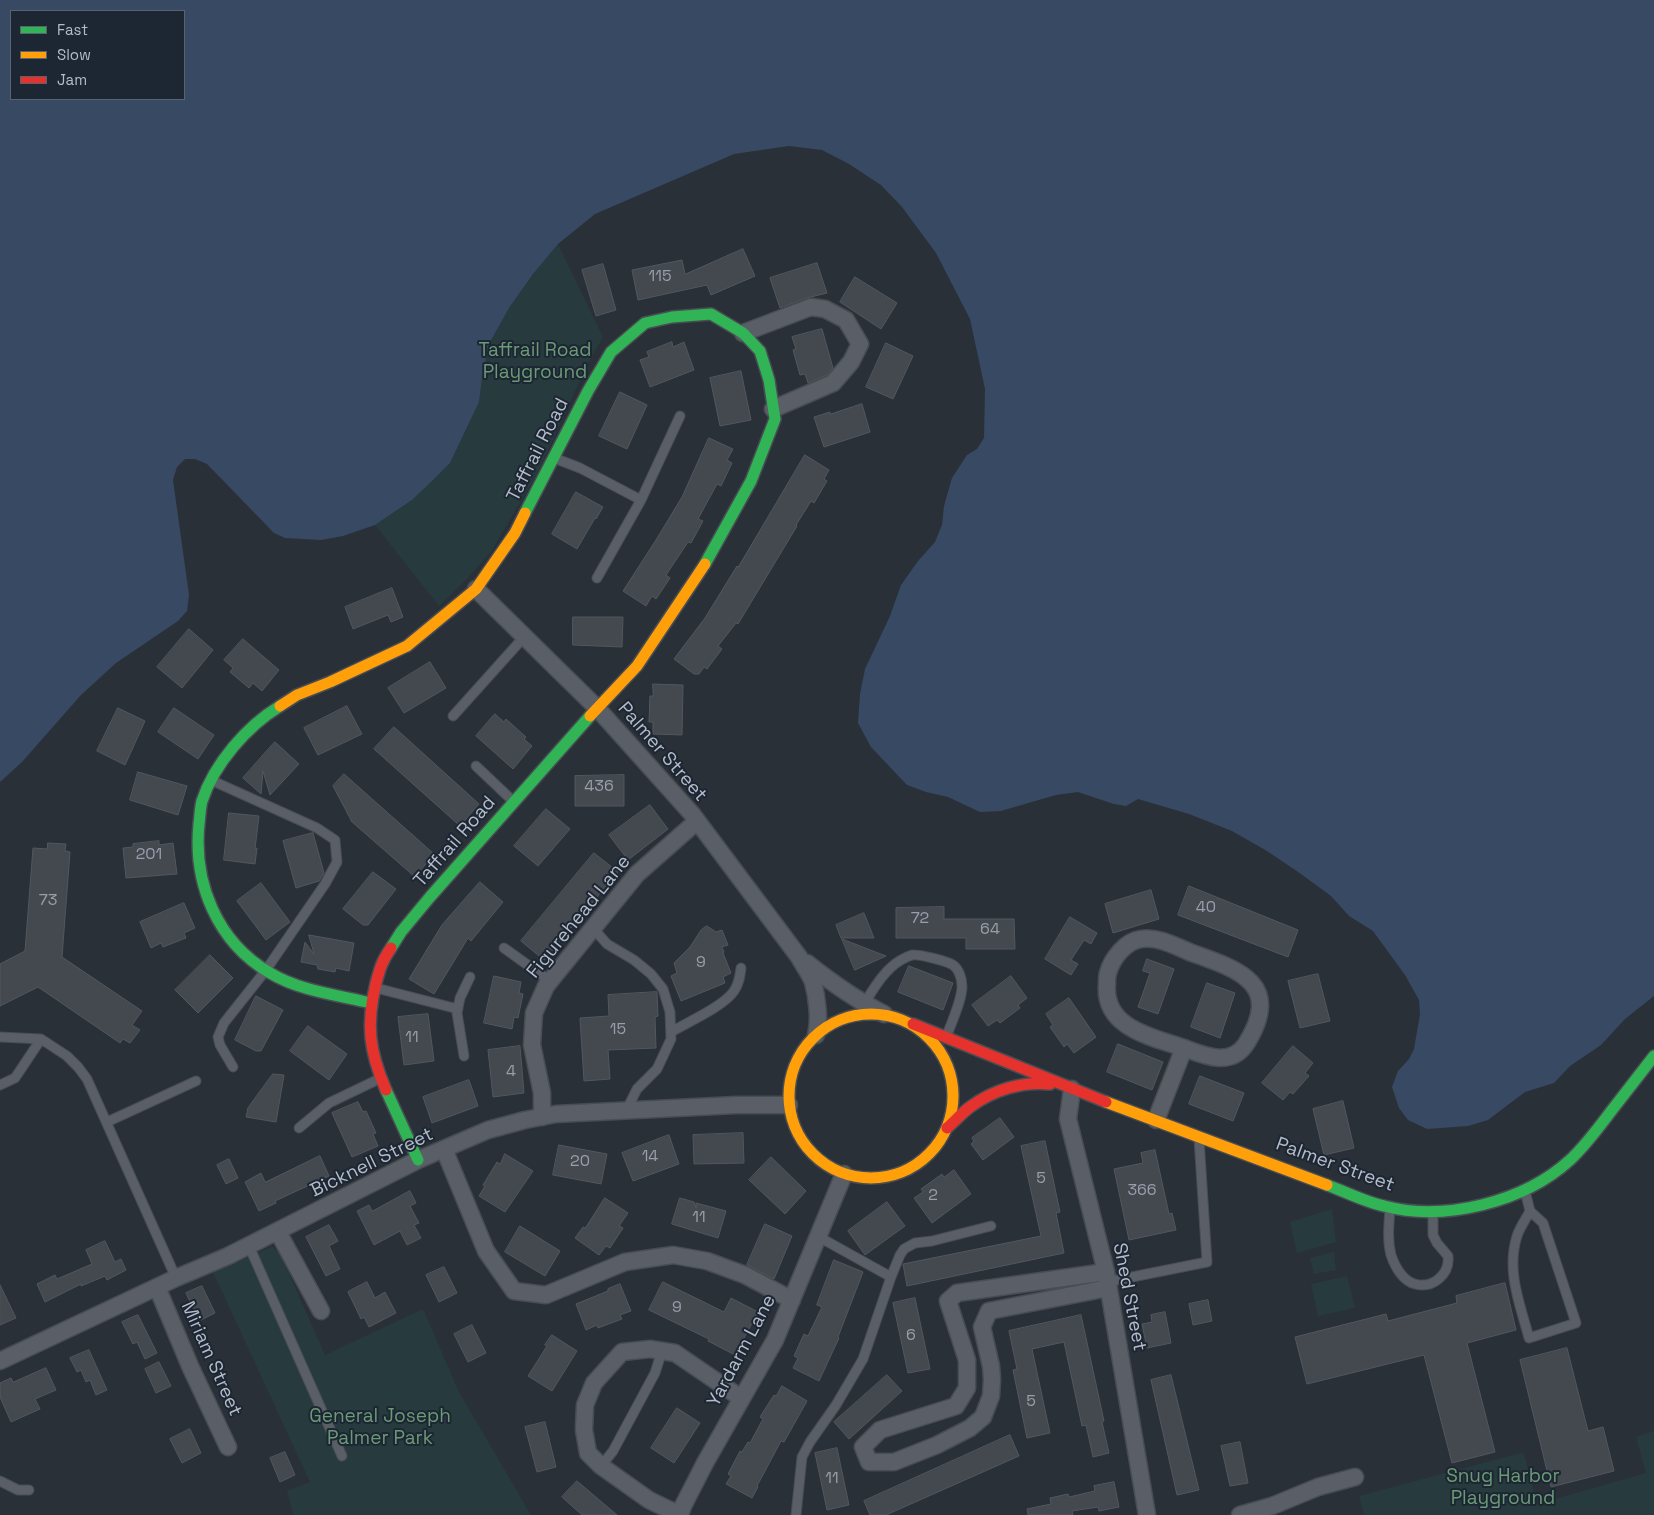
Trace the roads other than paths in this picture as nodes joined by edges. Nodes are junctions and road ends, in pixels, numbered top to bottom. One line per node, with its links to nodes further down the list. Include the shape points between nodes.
1 (743, 333): 2 (street, Taffrail Road, via 760,351); 2 (street, via 811,307 825,309 846,320 860,344 852,362 832,383); 4 (street, Taffrail Road, via 711,314 645,323 611,352)
2 (774, 409): 9 (street, Taffrail Road, via 775,419 751,480 701,572 637,666)
3 (680, 416): 5 (lane)
4 (554, 458): 5 (lane); 7 (street, Taffrail Road, via 515,533)
5 (641, 500): 6 (lane)
6 (597, 578)
7 (476, 589): 8 (street, Palmer Street); 12 (street, Taffrail Road, via 408,646 296,695 265,715 238,742)
8 (524, 637): 9 (street, Palmer Street); 10 (lane)
9 (597, 708): 13 (street, Taffrail Road); 14 (street, Palmer Street)
10 (453, 716)
11 (476, 766): 13 (lane)
12 (212, 781): 19 (street, Taffrail Road, via 202,802 198,837 200,874 209,903 225,932 243,953); 19 (lane, via 317,828 335,840 336,862 325,884)
13 (514, 802): 22 (street, Taffrail Road, via 401,932 382,961)
14 (696, 822): 15 (street, Figurehead Lane, via 637,874); 17 (street, Palmer Street)
15 (593, 928): 21 (street, Figurehead Lane); 28 (lane, via 607,944 651,974 663,989 670,1012)
16 (504, 948): 21 (lane)
17 (799, 958): 24 (street, Palmer Street); 29 (street, Palmer Street, via 813,982 818,1013)
18 (742, 968): 28 (lane, via 733,993)
19 (266, 970): 23 (street, Taffrail Road, via 305,988); 36 (lane, via 224,1023 218,1037)
20 (470, 977): 25 (lane)
21 (550, 981): 43 (street, Figurehead Lane, via 534,1013 532,1045 542,1093)
22 (375, 987): 23 (street, Taffrail Road); 25 (lane)
23 (371, 1003): 37 (street, Taffrail Road, via 372,1049)
24 (864, 1004): 26 (street, Palmer Street); 31 (lane, via 884,975 903,958 921,956 953,965 960,974 962,985)
25 (458, 1009): 34 (lane)
26 (884, 1014): 27 (street); 29 (street, via 852,1016 836,1021)
27 (913, 1024): 31 (street, Palmer Street); 47 (street, via 932,1039 945,1059 953,1081 953,1104)
28 (671, 1032): 42 (lane, via 657,1069 637,1089)
29 (816, 1035): 41 (street, via 794,1066 789,1085)
30 (0, 1036): 32 (lane)
31 (946, 1038): 40 (street, Palmer Street)
32 (41, 1039): 39 (lane, via 15,1078); 45 (lane, via 78,1067)
33 (1184, 1048): 33 (street, via 1204,1056 1222,1058 1234,1055 1244,1046 1256,1028 1261,1009 1252,983 1240,972 1156,940 1141,939 1127,945 1117,955 1108,973 1106,993 1117,1018 1136,1031); 44 (street)
34 (464, 1056)
35 (1654, 1056): 52 (street, Palmer Street, via 1587,1141 1565,1164)
36 (232, 1067)
37 (381, 1078): 46 (lane, via 329,1103); 50 (street, Taffrail Road)
38 (196, 1081): 45 (lane)
39 (0, 1084)
40 (1072, 1089): 44 (street, Palmer Street); 47 (street, Palmer Street, via 1040,1082 1021,1084 974,1104); 62 (street, Shed Street, via 1068,1119)
41 (789, 1105): 42 (street, Bicknell Street); 51 (street, via 793,1123 812,1155)
42 (626, 1111): 43 (street, Bicknell Street)
43 (542, 1117): 49 (street, Bicknell Street, via 488,1130)
44 (1156, 1120): 48 (street, Palmer Street)
45 (107, 1122): 61 (lane)
46 (299, 1128)
47 (947, 1128): 51 (street, via 934,1150 915,1166 900,1173 868,1179)
48 (1199, 1136): 53 (street, Palmer Street); 62 (lane, via 1207,1262)
49 (444, 1149): 50 (street, Bicknell Street); 64 (street, via 486,1251 514,1291 546,1295 625,1262 673,1255 707,1261 745,1274)
50 (418, 1160): 57 (street, Bicknell Street)
51 (844, 1174): 58 (street, Yardarm Lane)
52 (1525, 1191): 54 (street, Palmer Street, via 1479,1206); 55 (lane)
53 (1390, 1208): 54 (street, Palmer Street); 54 (lane, via 1388,1241 1394,1262 1401,1275 1421,1285 1438,1280 1449,1262 1433,1235)
54 (1433, 1211)
55 (1530, 1211): 55 (lane, via 1517,1236 1512,1266 1530,1338 1576,1323 1543,1223)
56 (991, 1226): 60 (lane, via 904,1248)
57 (278, 1232): 59 (street, Bicknell Street); 65 (street)
58 (818, 1237): 60 (lane); 64 (street, Yardarm Lane)
59 (249, 1246): 61 (street, Bicknell Street); 70 (lane)
60 (891, 1277): 77 (lane, via 863,1359 802,1457)
61 (176, 1278): 63 (street, Bicknell Street)
62 (1107, 1281): 62 (street, via 957,1293 948,1301 967,1360 967,1388 956,1406 880,1430 863,1447 869,1462 894,1462 936,1446 970,1428 983,1417 992,1379 982,1328 989,1311); 78 (street, Shed Street)
63 (157, 1287): 67 (street, Bicknell Street); 69 (street, Miriam Street)
64 (792, 1300): 68 (street, Yardarm Lane, via 775,1340)
65 (321, 1311)
66 (662, 1351): 68 (street, via 675,1353); 71 (lane, via 655,1372); 71 (street, via 650,1348 622,1352 594,1383 585,1404 584,1430 588,1453)
67 (0, 1362)
68 (741, 1398): 76 (street, Yardarm Lane)
69 (228, 1447)
70 (342, 1456)
71 (602, 1466): 76 (street, via 649,1500)
72 (1354, 1477): 75 (street, via 1318,1487)
73 (0, 1481): 74 (lane, via 18,1490)
74 (29, 1490)
75 (1273, 1511): 79 (street)
76 (680, 1515)
77 (796, 1515)
78 (1147, 1515)
79 (1240, 1515)

